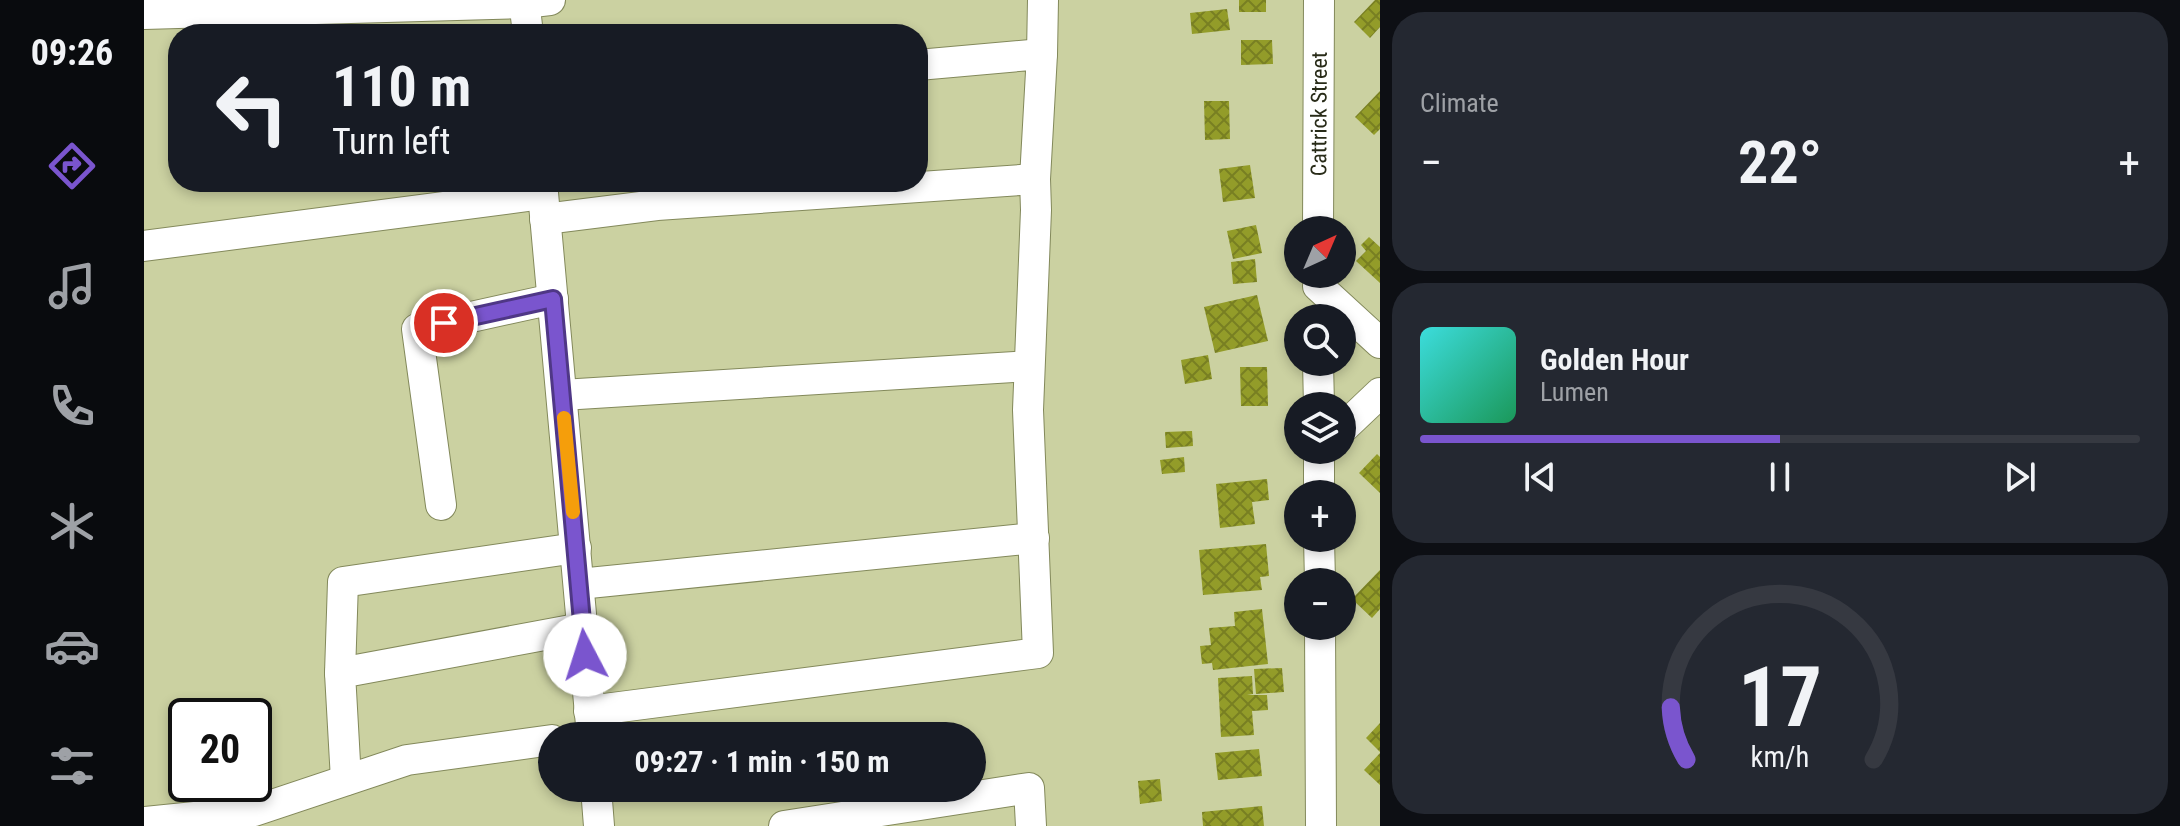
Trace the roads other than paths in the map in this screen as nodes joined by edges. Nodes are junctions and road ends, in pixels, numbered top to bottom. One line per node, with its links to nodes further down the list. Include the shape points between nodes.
1 (1043, 0): 6 (street)
2 (1319, 0): 12 (street, Cattrick Street)
3 (533, 1): 4 (street); 5 (street)
4 (144, 14)
5 (530, 24)
6 (1042, 54): 7 (street); 8 (street)
7 (928, 64)
8 (1035, 179): 9 (street); 17 (street)
9 (928, 186)
10 (846, 192): 11 (street, via 657,205)
11 (543, 199): 13 (street); 15 (street)
12 (1318, 216)
13 (144, 246)
14 (1326, 288): 16 (street)
15 (553, 299): 19 (street); 21 (street, via 417,329)
16 (1380, 343)
17 (1029, 366): 19 (street); 22 (street)
18 (1380, 393): 20 (street)
19 (562, 395): 23 (street)
20 (1356, 416)
21 (441, 505)
22 (1034, 538): 24 (street); 29 (street, via 1038,653)
23 (576, 548): 24 (street); 27 (street, via 343,582)
24 (579, 584): 25 (street)
25 (582, 628): 27 (street); 28 (street)
26 (1320, 640): 37 (street)
27 (340, 673): 31 (street)
28 (588, 722)
29 (629, 722)
30 (538, 742): 31 (street, via 407,760)
31 (346, 780): 33 (street, via 254,811)
32 (597, 802): 34 (street)
33 (144, 822)
34 (599, 826)
35 (784, 826): 36 (street, via 1029,788)
36 (1031, 826)
37 (1321, 826)

